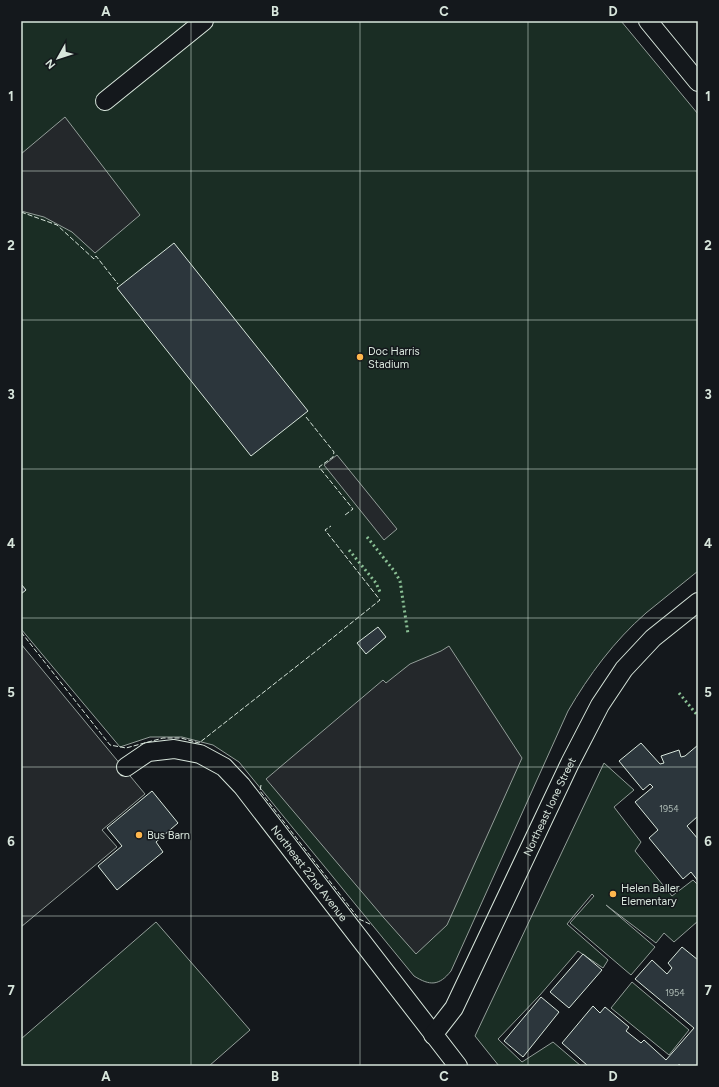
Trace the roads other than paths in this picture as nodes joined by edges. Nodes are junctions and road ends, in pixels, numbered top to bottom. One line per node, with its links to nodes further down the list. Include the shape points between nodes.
1 (204, 21): 4 (street)
2 (648, 21): 3 (street)
3 (698, 82)
4 (105, 101)
5 (698, 602): 7 (street, Northeast Ione Street, via 653,638 624,669 600,705 454,1008)
6 (126, 767): 7 (street, Northeast 22nd Avenue, via 148,752 174,749 200,754 224,766)
7 (433, 1035): 8 (street, Northeast 22nd Avenue)
8 (458, 1066)

